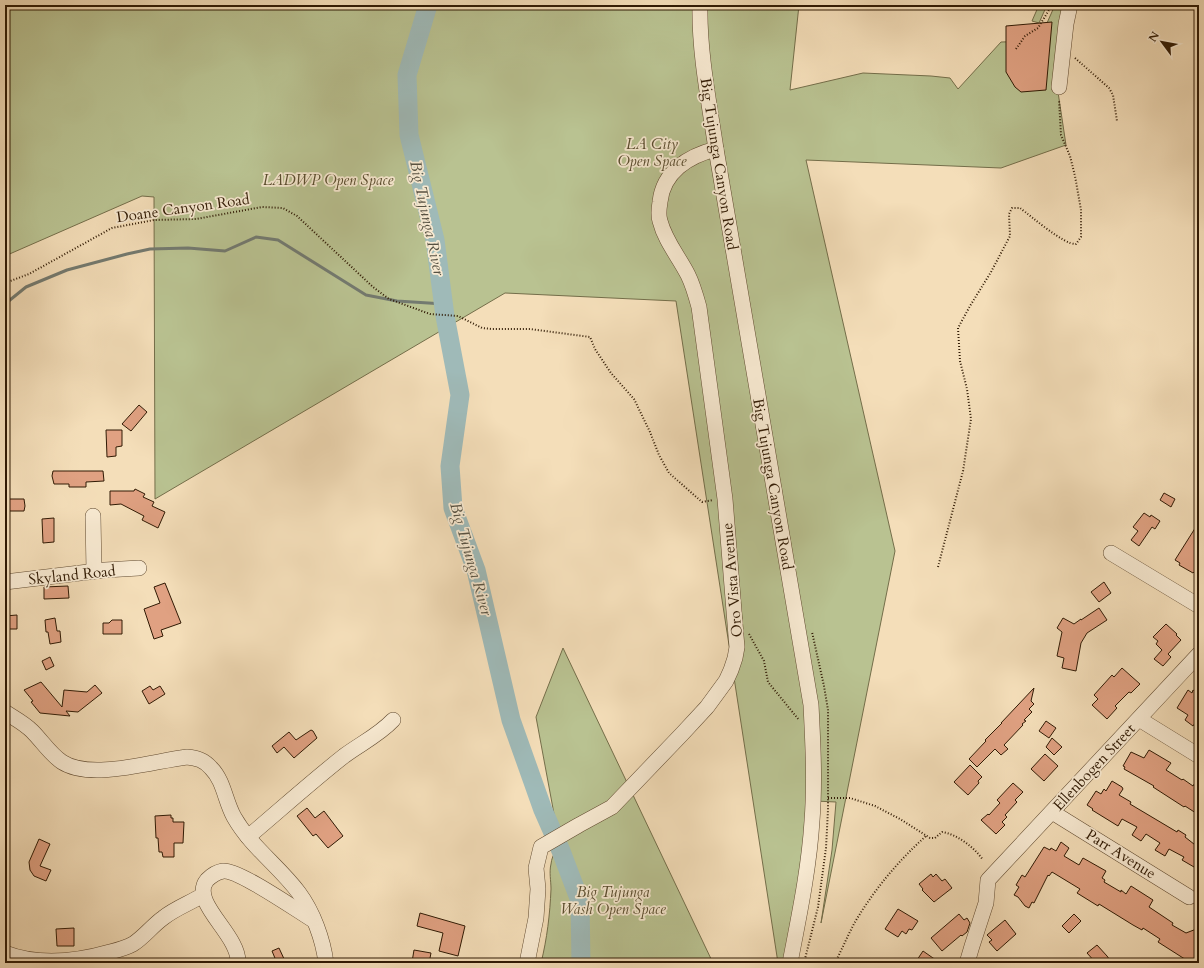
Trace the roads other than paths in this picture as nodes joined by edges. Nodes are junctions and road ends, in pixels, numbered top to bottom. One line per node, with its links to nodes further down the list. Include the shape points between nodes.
1 (700, 5): 4 (street, Big Tujunga Canyon Road, via 706,82)
2 (1070, 5): 3 (street)
3 (1059, 87)
4 (716, 149): 25 (street, Oro Vista Avenue, via 693,157 672,172 660,198 659,220 666,239 688,274 700,307 725,498 737,647 732,670 707,708 612,807 541,847 536,868 536,918); 26 (street, Big Tujunga Canyon Road, via 811,705 814,778 812,822 808,865)
5 (93, 516): 8 (street)
6 (1111, 553): 10 (street)
7 (139, 568): 8 (street, Skyland Road)
8 (94, 571): 9 (street, Skyland Road)
9 (5, 582)
10 (1199, 606)
11 (1199, 654): 13 (street, Ellenbogen Street)
12 (5, 712): 17 (street, via 32,730 61,762 83,770 106,770 187,756 204,761 221,783 234,817)
13 (1139, 719): 15 (street); 16 (street, Ellenbogen Street)
14 (393, 720): 17 (street, via 385,729 344,756)
15 (1199, 756)
16 (1052, 812): 19 (street, Parr Avenue); 27 (street, Ellenbogen Street, via 988,880 986,903)
17 (248, 837): 20 (street, via 299,892)
18 (203, 895): 20 (street, via 202,890 207,881 224,871 263,888); 22 (street, via 164,917 130,945 78,960); 23 (street, via 208,907 237,949)
19 (1189, 897)
20 (314, 921): 24 (street)
21 (5, 953): 22 (street)
22 (33, 961)
23 (238, 963)
24 (326, 963)
25 (527, 963)
26 (790, 963)
27 (967, 963)

